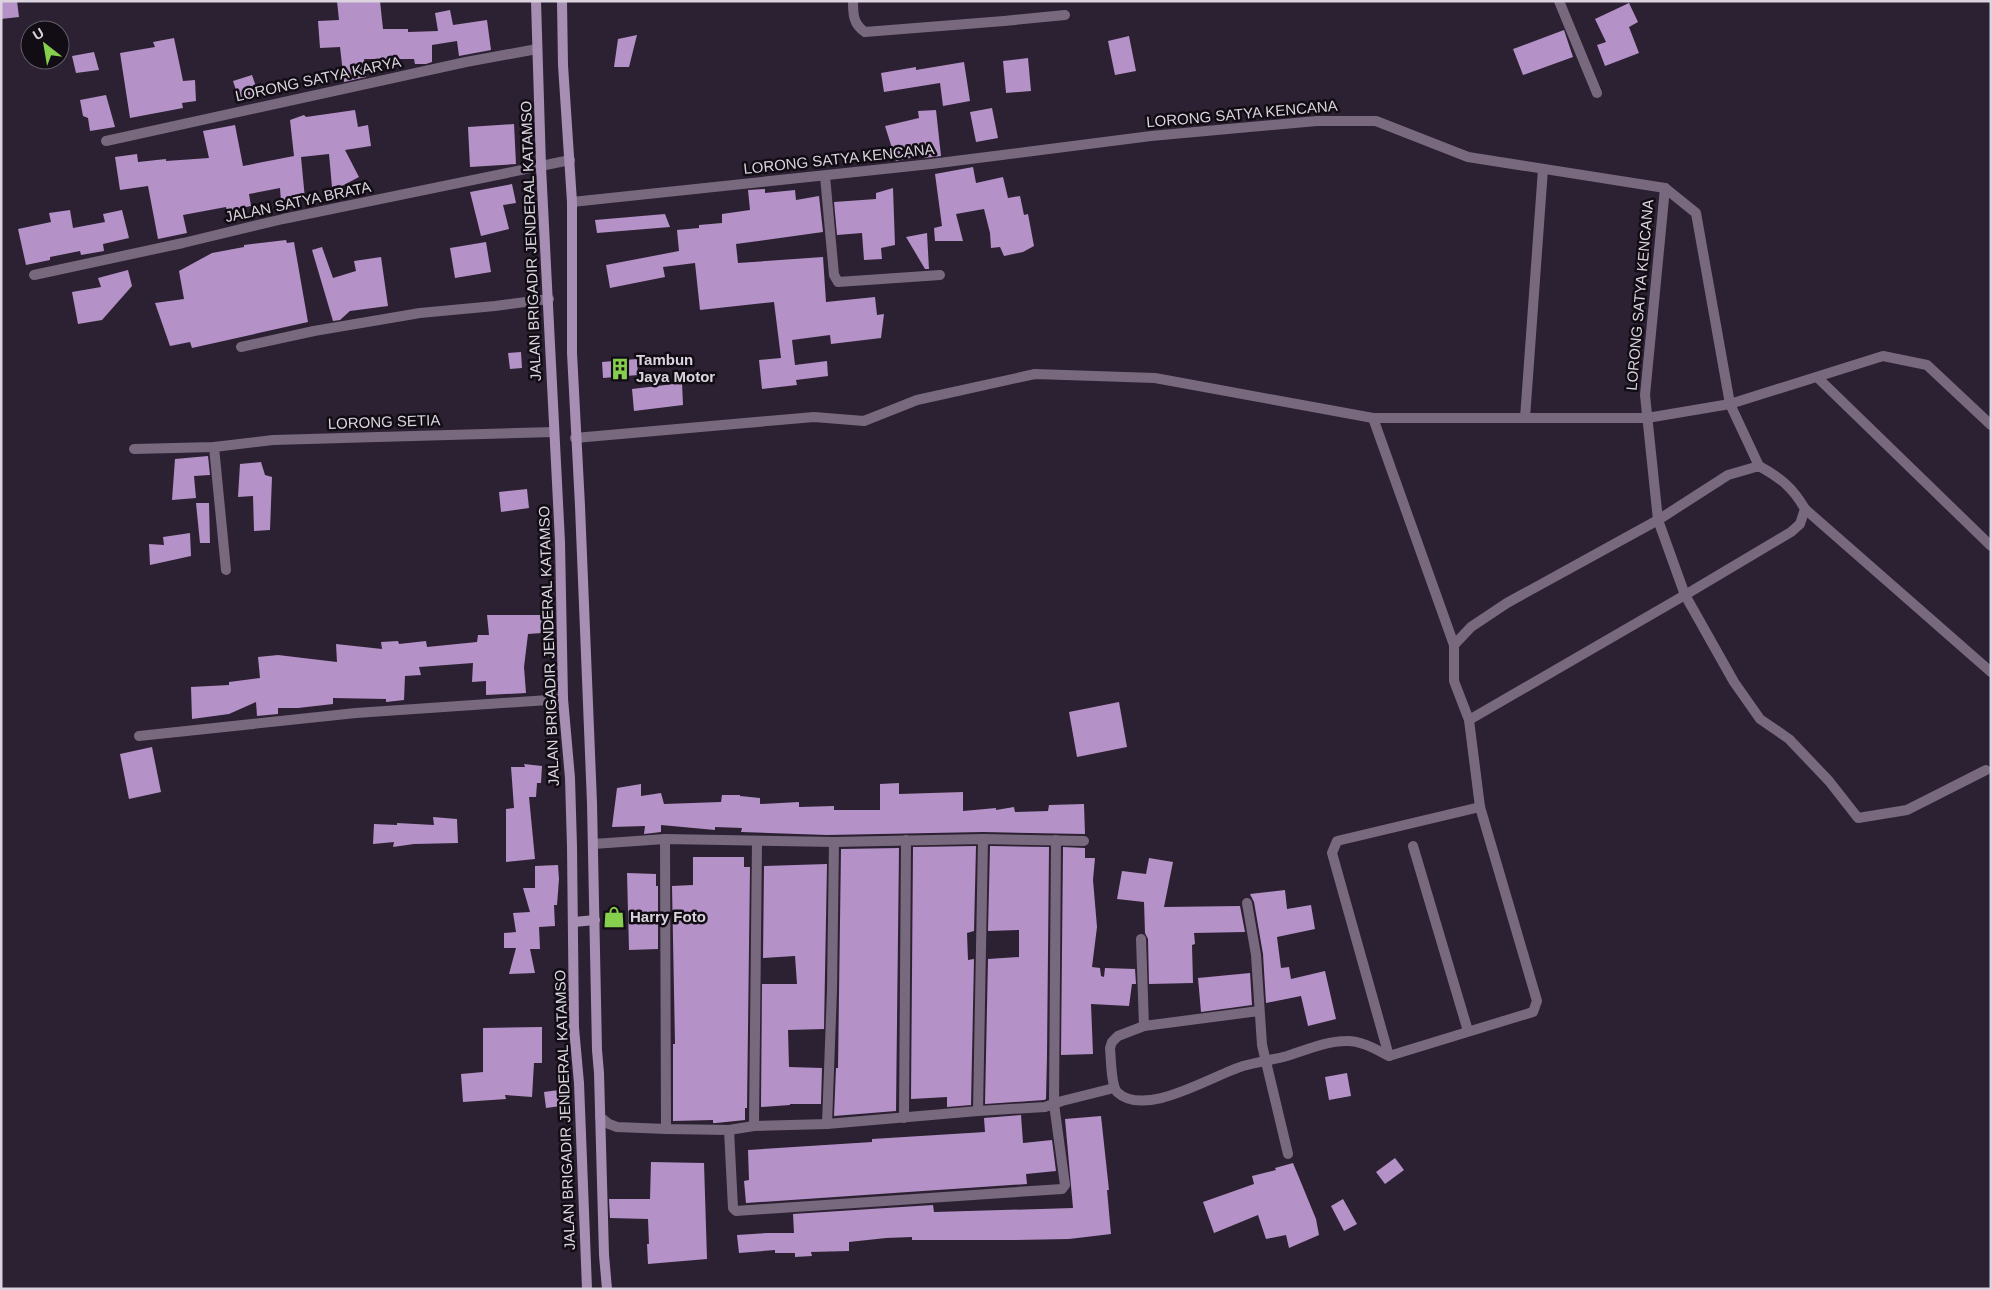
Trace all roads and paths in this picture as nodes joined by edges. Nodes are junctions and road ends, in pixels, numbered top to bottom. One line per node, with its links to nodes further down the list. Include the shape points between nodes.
1 (536, 1): 6 (main road, JALAN BRIGADIR JENDERAL KATAMSO)
2 (562, 1): 9 (main road)
3 (853, 1): 5 (street, via 853,17 864,32)
4 (1559, 1): 7 (street)
5 (1065, 14)
6 (537, 49): 8 (street, LORONG SATYA KARYA); 10 (main road, JALAN BRIGADIR JENDERAL KATAMSO)
7 (1597, 93)
8 (106, 141)
9 (570, 160): 10 (street, JALAN SATYA BRATA); 14 (main road)
10 (541, 167): 15 (street, JALAN SATYA BRATA); 17 (main road, JALAN BRIGADIR JENDERAL KATAMSO)
11 (1542, 169): 12 (street, LORONG SATYA KENCANA, via 1468,157 1376,121 1317,120 1151,136); 13 (street, LORONG SATYA KENCANA); 22 (street)
12 (825, 176): 14 (street, LORONG SATYA KENCANA); 16 (street, via 834,275 838,282)
13 (1665, 188): 20 (street, via 1696,213); 23 (street, LORONG SATYA KENCANA, via 1644,395)
14 (572, 202): 26 (main road, via 571,322)
15 (34, 274)
16 (940, 275)
17 (549, 299): 18 (street, via 420,312); 25 (main road, JALAN BRIGADIR JENDERAL KATAMSO)
18 (241, 347)
19 (1818, 378): 20 (street); 24 (street, via 1883,356 1927,364); 32 (street)
20 (1730, 404): 23 (street); 29 (street)
21 (1373, 418): 22 (street); 26 (street, via 1155,378 1035,374 917,400 864,421 814,417); 35 (street)
22 (1525, 418): 23 (street)
23 (1647, 418): 31 (street, LORONG SATYA KENCANA)
24 (1991, 425)
25 (554, 432): 27 (street, LORONG SETIA, via 272,440); 37 (main road, JALAN BRIGADIR JENDERAL KATAMSO, via 563,624)
26 (575, 438): 49 (main road)
27 (214, 447): 28 (street, LORONG SETIA); 33 (street)
28 (134, 449)
29 (1759, 466): 30 (street, via 1778,476); 31 (street, via 1728,476)
30 (1805, 509): 34 (street, via 1800,524 1791,532); 36 (street)
31 (1658, 520): 34 (street, LORONG SATYA KENCANA); 35 (street, via 1507,603 1471,627)
32 (1991, 546)
33 (226, 570)
34 (1685, 596): 38 (street); 40 (street, LORONG SATYA KENCANA, via 1734,682 1760,719 1789,739 1858,818 1908,810)
35 (1454, 645): 38 (street, via 1454,680)
36 (1991, 672)
37 (563, 699): 39 (street, via 356,713); 53 (main road, JALAN BRIGADIR JENDERAL KATAMSO, via 570,778)
38 (1469, 720): 41 (street)
39 (139, 736)
40 (1986, 770)
41 (1480, 807): 57 (street, via 1537,1001 1533,1012); 58 (street, via 1337,841 1332,853)
42 (665, 838): 46 (street); 49 (street); 67 (street)
43 (982, 839): 44 (street); 45 (street); 62 (street)
44 (906, 840): 48 (street); 64 (street)
45 (1056, 840): 47 (street); 61 (street)
46 (757, 841): 48 (street); 66 (street)
47 (1084, 841)
48 (834, 842): 65 (street)
49 (593, 844): 52 (main road)
50 (1413, 846): 57 (street)
51 (1247, 903): 55 (street, via 1256,955)
52 (595, 920): 53 (main road); 63 (main road)
53 (574, 922): 70 (main road, JALAN BRIGADIR JENDERAL KATAMSO, via 574,1028)
54 (1141, 939): 56 (street)
55 (1259, 1011): 56 (street); 59 (street)
56 (1144, 1026): 60 (street, via 1118,1036 1112,1042)
57 (1468, 1031): 58 (street)
58 (1389, 1056): 59 (street, via 1347,1041)
59 (1266, 1061): 60 (street, via 1242,1066 1164,1097 1142,1101 1119,1094); 69 (street)
60 (1114, 1088): 61 (street)
61 (1054, 1104): 62 (street); 68 (street, via 1065,1185 1055,1190 736,1212 733,1208)
62 (978, 1111): 64 (street)
63 (600, 1117): 67 (street, via 617,1127); 71 (main road)
64 (904, 1118): 65 (street)
65 (827, 1124): 66 (street)
66 (754, 1126): 68 (street)
67 (666, 1129): 68 (street)
68 (729, 1130)
69 (1288, 1154)
70 (588, 1289)
71 (606, 1289)

